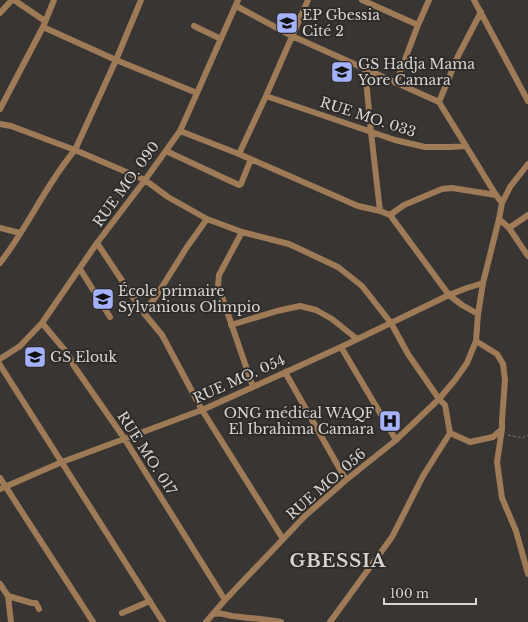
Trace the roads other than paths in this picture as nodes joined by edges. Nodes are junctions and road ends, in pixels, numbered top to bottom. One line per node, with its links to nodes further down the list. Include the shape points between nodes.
1 (13, 0): 11 (street); 12 (street)
2 (54, 0): 12 (street)
3 (141, 0): 17 (street)
4 (308, 0): 15 (street)
5 (362, 0): 8 (street)
6 (429, 0): 13 (street)
7 (474, 0): 10 (street)
8 (371, 2): 13 (street)
9 (237, 3): 15 (street); 16 (street, RUE MO. 090)
10 (481, 12): 22 (street); 23 (street, via 458,56)
11 (0, 13)
12 (44, 24): 17 (street); 24 (street)
13 (418, 25): 19 (street)
14 (194, 26): 16 (street)
15 (292, 36): 18 (street); 21 (street)
16 (221, 39): 20 (street, RUE MO. 090)
17 (116, 60): 20 (street); 29 (street)
18 (365, 69): 19 (street); 27 (street)
19 (396, 83): 23 (street)
20 (197, 94): 26 (street, RUE MO. 090)
21 (266, 96): 27 (street, RUE MO. 033); 31 (street)
22 (528, 101)
23 (439, 102): 28 (street)
24 (0, 109)
25 (0, 124): 29 (street)
26 (180, 131): 30 (street, RUE MO. 090); 31 (street)
27 (371, 132): 28 (street, RUE MO. 033, via 425,147); 37 (street)
28 (466, 146): 35 (street)
29 (75, 150): 34 (street); 45 (street)
30 (166, 151): 32 (street, via 239,184); 34 (street, RUE MO. 090)
31 (239, 154): 32 (street)
32 (251, 159): 37 (street, via 358,206)
33 (528, 164): 36 (street, RUE MO. 056)
34 (145, 180): 40 (street, via 168,197); 46 (street, RUE MO. 090)
35 (496, 195): 36 (street); 38 (street, via 452,188 442,189 404,205)
36 (502, 203): 41 (street, RUE MO. 056)
37 (380, 211): 38 (street)
38 (390, 215): 51 (street)
39 (528, 215): 43 (street)
40 (207, 218): 44 (street); 52 (street)
41 (499, 219): 43 (street); 50 (street, RUE MO. 056)
42 (0, 228): 45 (street)
43 (510, 228): 47 (street)
44 (242, 232): 56 (street, via 289,244 338,267 362,286); 57 (street, via 219,275 218,286)
45 (20, 233): 48 (street)
46 (97, 243): 49 (street, RUE MO. 090); 52 (street)
47 (528, 256)
48 (0, 263)
49 (80, 269): 54 (street); 55 (street, RUE MO. 090)
50 (483, 283): 51 (street, RUE MO. 054); 53 (street, RUE MO. 056)
51 (449, 295): 53 (street, via 462,306); 56 (street, RUE MO. 054)
52 (143, 312): 66 (street, via 162,336)
53 (478, 314): 59 (street, RUE MO. 056)
54 (110, 317)
55 (42, 323): 61 (street, RUE MO. 090, via 20,346); 69 (street, RUE MO. 017, via 68,354)
56 (391, 323): 58 (street, RUE MO. 054); 65 (street, via 408,354)
57 (231, 325): 58 (street, via 300,306 316,310 332,319); 64 (street)
58 (357, 339): 60 (street, RUE MO. 054)
59 (476, 341): 65 (street, RUE MO. 056, via 467,363); 67 (street, via 497,354 503,364 505,380)
60 (341, 347): 63 (street, RUE MO. 054); 70 (street)
61 (0, 359)
62 (0, 365): 71 (street)
63 (285, 372): 64 (street, RUE MO. 054); 73 (street)
64 (253, 387): 66 (street, RUE MO. 054)
65 (439, 399): 68 (street, via 445,405); 70 (street, RUE MO. 056)
66 (202, 410): 69 (street, RUE MO. 054); 75 (street)
67 (502, 431): 68 (street, via 493,437 470,442); 76 (street, via 497,462 502,498 516,531)
68 (450, 433): 89 (street, via 423,476 392,536)
69 (124, 438): 71 (street, RUE MO. 054); 79 (street, RUE MO. 017)
70 (396, 440): 73 (street, RUE MO. 056)
71 (62, 462): 74 (street, RUE MO. 054); 80 (street)
72 (0, 478): 74 (street)
73 (346, 480): 75 (street, RUE MO. 056)
74 (3, 488): 85 (street)
75 (283, 539): 79 (street, RUE MO. 056)
76 (528, 574)
77 (0, 584): 78 (street)
78 (8, 596): 81 (street, via 36,603); 84 (street)
79 (225, 600): 83 (street, RUE MO. 056)
80 (150, 601): 82 (street); 86 (street)
81 (39, 609)
82 (122, 613)
83 (213, 614): 87 (street, RUE MO. 056); 88 (street)
84 (11, 622)
85 (93, 622)
86 (163, 622)
87 (206, 622)
88 (281, 622)
89 (330, 622)

